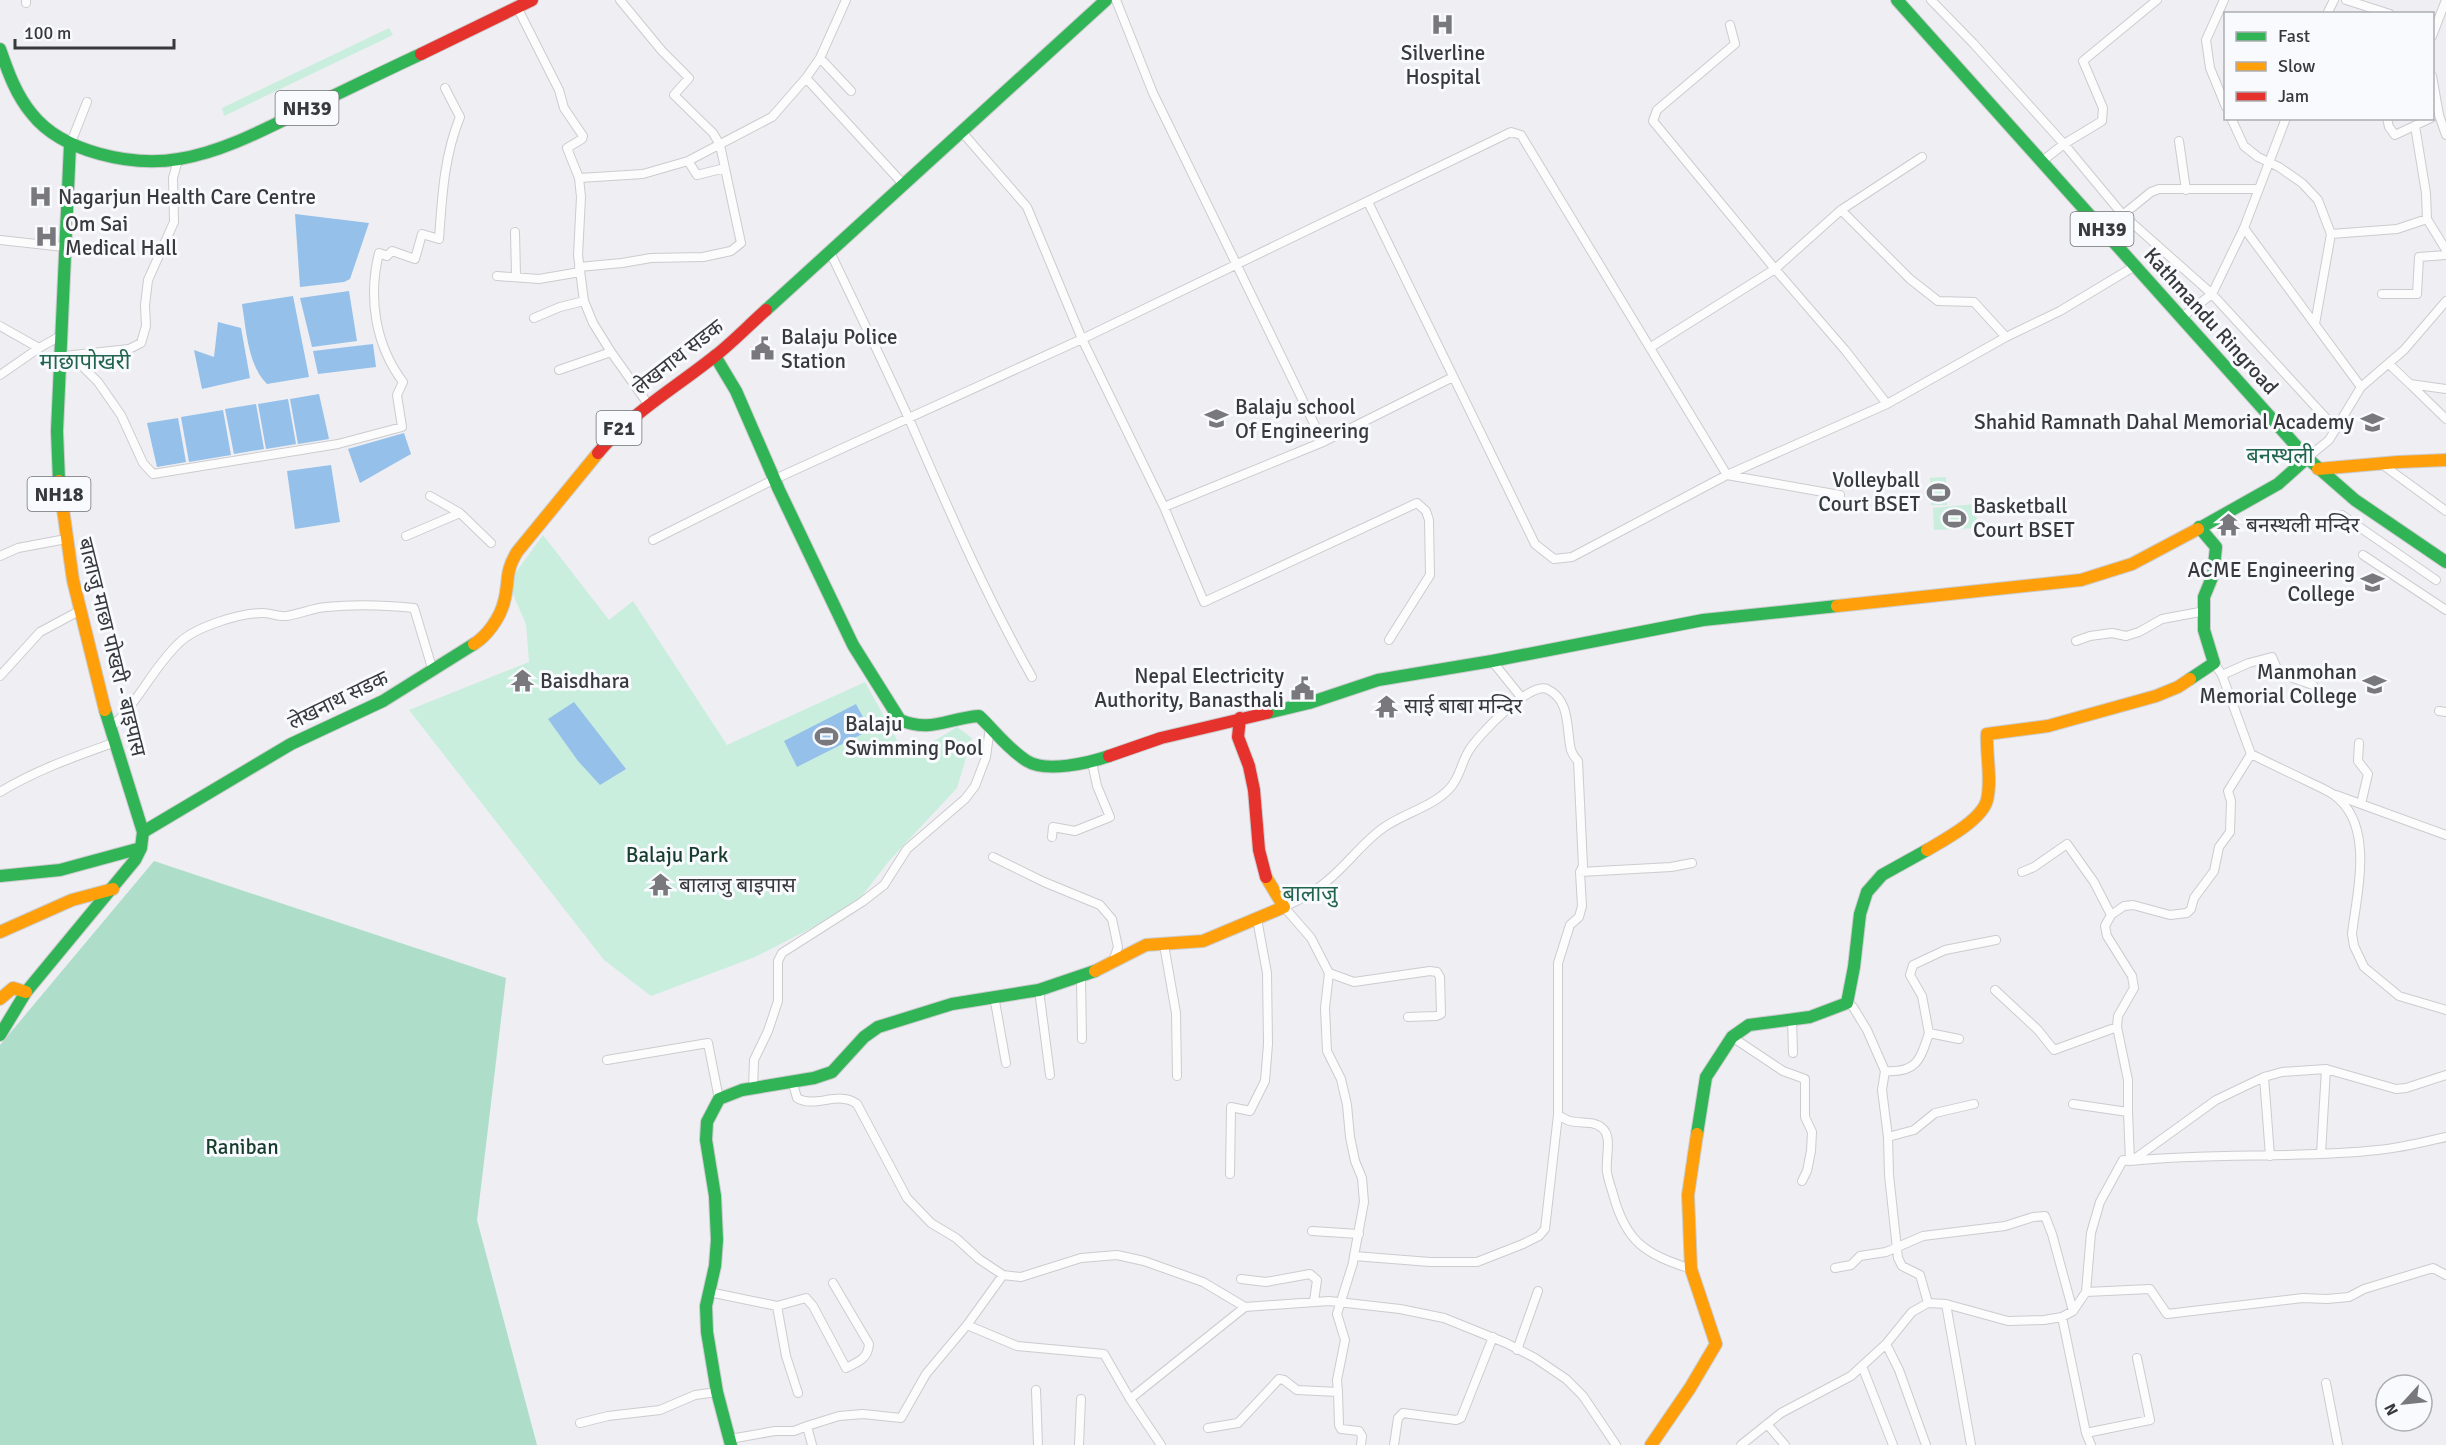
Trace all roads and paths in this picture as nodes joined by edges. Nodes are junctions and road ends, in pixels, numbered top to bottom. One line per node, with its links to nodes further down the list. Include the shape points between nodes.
1 (532, 0): 12 (main road, NH39)
2 (620, 0): 36 (street, via 689,78 674,98)
3 (846, 0): 18 (street)
4 (1106, 0): 31 (main road, लेखनाथ सडक / F21)
5 (1116, 0): 59 (street, via 1153,93)
6 (1897, 0): 40 (main road, Kathmandu Ringroad / NH39)
7 (1932, 0): 34 (street)
8 (2157, 0): 34 (street, via 2083,61 2103,108 2103,118 2100,124)
9 (2224, 0): 24 (street, via 2206,40 2210,68)
10 (2346, 0): 13 (street)
11 (2446, 0): 14 (street)
12 (517, 7): 38 (main road, NH39, via 246,137); 43 (street, via 559,90 564,108 583,136 567,148)
13 (2378, 12)
14 (2435, 22): 16 (street)
15 (1730, 25): 62 (street, via 1735,44 1657,110 1653,121)
16 (2446, 26)
17 (0, 49): 20 (main road, NH39)
18 (820, 58): 19 (street); 22 (street)
19 (806, 78): 36 (street, via 772,117); 44 (street)
20 (4, 79): 35 (main road, NH39, via 34,119)
21 (445, 88): 79 (street, via 460,117 445,166 439,239 422,234 414,259 392,251 387,256 379,253 374,276 377,324 387,357 403,382 397,395 402,427 338,444 153,474 98,382 79,363)
22 (851, 92)
23 (87, 102): 35 (street)
24 (2224, 102)
25 (2434, 117): 32 (street)
26 (2232, 120): 41 (street, via 2244,146)
27 (2285, 120): 41 (street)
28 (2388, 120): 30 (street, via 2395,135)
29 (2428, 120): 30 (street)
30 (2415, 126): 50 (street)
31 (962, 132): 44 (main road, लेखनाथ सडक / F21); 75 (street, via 1027,207)
32 (2446, 135)
33 (2179, 141): 46 (street)
34 (2064, 144): 40 (street); 49 (street)
35 (70, 145): 38 (main road, NH39, via 111,158); 56 (main road, बालाजु माछा पोखरी - बाइपास / NH18)
36 (720, 145): 39 (street); 42 (street)
37 (1922, 157): 48 (street)
38 (178, 160): 79 (street, via 173,178 174,222 148,280 146,326 141,343 129,349)
39 (688, 161): 42 (street, via 697,175); 43 (street, via 643,174)
40 (2041, 162): 52 (main road, Kathmandu Ringroad / NH39)
41 (2270, 162): 45 (street); 54 (street, via 2302,183 2318,200)
42 (725, 168): 61 (street, via 741,243 731,251)
43 (579, 178): 61 (street)
44 (904, 184): 57 (main road, लेखनाथ सडक / F21)
45 (2259, 189): 46 (street); 51 (street)
46 (2186, 190): 49 (street, via 2151,192)
47 (1368, 202): 59 (street); 76 (street, via 1511,132 1521,135); 84 (street)
48 (1841, 210): 62 (street); 74 (street, via 1910,279 1938,301 1974,302)
49 (2122, 215): 52 (street); 65 (street)
50 (2427, 219): 54 (street, via 2397,229); 58 (street)
51 (2244, 228): 65 (street); 71 (street)
52 (2103, 231): 60 (main road, Kathmandu Ringroad / NH39)
53 (515, 232): 64 (street)
54 (2331, 234): 71 (street)
55 (0, 240): 56 (street)
56 (64, 247): 73 (main road, बालाजु माछा पोखरी - बाइपास / NH18)
57 (830, 252): 80 (main road, लेखनाथ सडक / F21); 91 (street)
58 (2446, 252): 66 (street, via 2419,257 2416,294)
59 (1236, 264): 75 (street); 93 (street)
60 (2135, 266): 69 (main road, Kathmandu Ringroad / NH39); 74 (street, via 2060,311)
61 (580, 269): 64 (street, via 552,278); 67 (street)
62 (1775, 269): 76 (street); 89 (street)
63 (497, 276): 64 (street)
64 (516, 276)
65 (2212, 294): 69 (street); 92 (street)
66 (2382, 294)
67 (584, 301): 70 (street); 78 (street)
68 (2446, 301): 81 (street)
69 (2182, 317): 94 (main road, Kathmandu Ringroad / NH39)
70 (534, 318)
71 (2315, 324): 86 (street)
72 (0, 326): 77 (street)
73 (62, 335): 77 (street); 79 (main road, बालाजु माछा पोखरी - बाइपास / NH18)
74 (2006, 337): 89 (street)
75 (1082, 339): 91 (street); 102 (street)
76 (1651, 347): 98 (street)
77 (39, 348): 83 (street)
78 (611, 352): 82 (street); 88 (street)
79 (61, 356): 108 (main road, बालाजु माछा पोखरी - बाइपास / NH18, via 57,471)
80 (715, 356): 88 (main road, लेखनाथ सडक / F21); 99 (main road, via 736,391)
81 (2388, 364): 85 (street); 86 (street)
82 (559, 370)
83 (0, 375)
84 (1453, 377): 93 (street); 98 (street, via 1535,544 1554,559 1572,557)
85 (2410, 384): 87 (street); 90 (street)
86 (2361, 387): 92 (street)
87 (2446, 389)
88 (648, 404): 122 (main road, लेखनाथ सडक / F21, via 613,435 517,552 508,567 504,604 485,637)
89 (1887, 404): 98 (street)
90 (2446, 419)
91 (909, 420): 99 (street); 125 (street, via 972,563)
92 (2336, 429): 94 (street)
93 (1323, 442): 102 (street)
94 (2307, 458): 97 (main road, Kathmandu Ringroad / NH39); 106 (main road, via 2278,484)
95 (2446, 460): 96 (main road, via 2417,459)
96 (2383, 465): 97 (main road); 103 (street)
97 (2318, 469): 113 (main road, Kathmandu Ringroad / NH39, via 2355,500)
98 (1727, 475): 100 (street)
99 (775, 479): 109 (street); 129 (main road, via 853,645 900,720 924,728 979,716)
100 (1840, 495)
101 (430, 496): 104 (street)
102 (1164, 507): 118 (street, via 1204,602 1417,503 1429,520 1430,575)
103 (2446, 511)
104 (460, 513): 107 (street); 110 (street)
105 (2342, 515): 114 (street)
106 (2199, 527): 117 (main road, via 2216,547 2204,597); 120 (main road, via 2132,564 2081,580 1703,620)
107 (406, 536)
108 (66, 539): 112 (street, via 18,548); 115 (main road, बालाजु माछा पोखरी - बाइपास / NH18)
109 (653, 540)
110 (491, 543)
111 (2363, 555): 116 (street)
112 (0, 556)
113 (2446, 562)
114 (2436, 580)
115 (81, 610): 124 (street, via 40,632); 130 (main road, बालाजु माछा पोखरी - बाइपास / NH18)
116 (2446, 610)
117 (2205, 611): 119 (street, via 2162,619 2126,636 2101,634); 121 (main road, via 2204,630)
118 (1389, 640)
119 (2076, 641)
120 (1492, 661): 127 (street); 128 (main road, via 1378,680 1309,703)
121 (2214, 663): 123 (street); 162 (main road, via 2178,687 2156,696 2048,726 1987,734 1987,797 1981,811 1956,831 1882,875 1867,891 1856,935)
122 (433, 671): 130 (street, via 414,609 325,607 284,616 263,613 213,624 179,642 154,669 125,716); 138 (main road, लेखनाथ सडक / F21, via 364,711 284,748)
123 (2223, 675): 126 (street, via 2272,657 2279,673); 133 (street)
124 (0, 676)
125 (1032, 677)
126 (2313, 685)
127 (1521, 697): 144 (street, via 1544,687 1557,695 1564,710 1571,751 1578,761 1584,866); 148 (street, via 1470,749 1449,789 1385,826 1329,880)
128 (1240, 718): 134 (main road, via 1161,738); 148 (main road, via 1238,737 1254,790 1259,850 1266,878)
129 (990, 727): 134 (main road, via 1035,765); 182 (street, via 986,757 975,786 965,799 907,849 884,885 782,953 778,1001 754,1060)
130 (109, 729): 131 (main road, बालाजु माछा पोखरी - बाइपास / NH18)
131 (113, 743): 135 (street, via 44,768); 138 (main road, बालाजु माछा पोखरी - बाइपास / NH18)
132 (2359, 743): 137 (street, via 2358,761 2368,774)
133 (2252, 754): 136 (street); 149 (street, via 2228,791 2230,832 2219,847 2214,871 2194,898 2191,909 2170,915 2133,905)
134 (1092, 762): 140 (street, via 1110,817 1075,831 1053,827)
135 (0, 792)
136 (2333, 794): 137 (street); 163 (street, via 2345,805 2359,838 2359,883 2352,934 2359,958 2398,996)
137 (2361, 804): 139 (street)
138 (143, 832): 141 (main road, NH18)
139 (2446, 835)
140 (1052, 837)
141 (141, 848): 146 (main road, via 60,870); 147 (main road, NH18)
142 (993, 857): 154 (street, via 1100,905 1112,919 1118,947)
143 (1692, 862): 144 (street, via 1671,867)
144 (1580, 872): 187 (street, via 1582,906 1579,917 1570,925 1558,963)
145 (2022, 872): 149 (street, via 2067,844)
146 (0, 876)
147 (113, 889): 151 (main road, via 72,900); 159 (main road, NH18)
148 (1284, 907): 150 (main road); 155 (street, via 1311,938)
149 (2111, 915): 166 (street, via 2105,926 2107,936 2132,976 2134,988 2118,1016)
150 (1257, 919): 153 (main road, via 1203,941); 193 (street, via 1267,973 1265,1081 1250,1111 1231,1107)
151 (0, 932)
152 (1996, 940): 167 (street, via 1946,950 1913,965 1910,975 1922,996)
153 (1164, 945): 154 (main road, via 1146,945); 179 (street, via 1176,1013)
154 (1112, 964): 156 (main road)
155 (1329, 973): 164 (street, via 1353,982 1437,972 1441,1014); 196 (street, via 1325,1008 1327,1051 1341,1079 1355,1161 1362,1178 1364,1202)
156 (1081, 978): 157 (main road); 170 (street)
157 (1039, 990): 160 (main road); 177 (street)
158 (1995, 990): 166 (street, via 2054,1050)
159 (26, 992): 161 (main road, via 13,988); 168 (main road, NH18)
160 (994, 996): 174 (street); 181 (main road, via 952,1004 878,1027 832,1072)
161 (0, 999)
162 (1847, 1003): 165 (main road); 176 (street, via 1867,1030)
163 (2446, 1010)
164 (1408, 1017)
165 (1792, 1020): 169 (main road, via 1749,1025); 172 (street)
166 (2117, 1027): 186 (street, via 2128,1080)
167 (1929, 1033): 171 (street); 176 (street, via 1919,1060 1911,1069)
168 (0, 1035)
169 (1732, 1037): 194 (street, via 1784,1071 1805,1079 1805,1117 1812,1132); 200 (main road, via 1706,1077 1688,1195)
170 (1082, 1039)
171 (1959, 1039)
172 (1793, 1053)
173 (608, 1060): 183 (street, via 708,1043)
174 (1006, 1064)
175 (2326, 1069): 178 (street, via 2396,1089); 180 (street); 190 (street)
176 (1885, 1071): 188 (street, via 1882,1090)
177 (1050, 1075)
178 (2446, 1075)
179 (1178, 1076)
180 (2264, 1077): 191 (street); 192 (street, via 2216,1101)
181 (792, 1080): 182 (main road); 201 (street, via 797,1098 804,1102 835,1098 857,1104 915,1208)
182 (753, 1089): 183 (main road)
183 (719, 1099): 206 (main road, via 707,1122 706,1140 717,1240)
184 (1974, 1104): 188 (street, via 1935,1113 1914,1130)
185 (2073, 1104): 186 (street)
186 (2128, 1113): 192 (street)
187 (1558, 1115): 198 (street, via 1547,1222 1539,1236 1477,1262); 200 (street, via 1570,1121 1593,1123 1608,1136 1607,1172 1621,1220 1634,1241)
188 (1888, 1137): 197 (street)
189 (2446, 1137): 190 (street, via 2380,1150)
190 (2321, 1154): 191 (street)
191 (2270, 1156): 192 (street)
192 (2130, 1161): 207 (street, via 2123,1160 2100,1202 2091,1233)
193 (1230, 1174)
194 (1802, 1181)
195 (1312, 1231): 196 (street)
196 (1359, 1234): 198 (street)
197 (1897, 1248): 199 (street, via 1860,1256 1851,1265); 210 (street, via 1902,1266 1920,1275); 214 (street, via 1923,1236 2005,1226 2045,1216)
198 (1354, 1256): 209 (street)
199 (1835, 1268)
200 (1691, 1269): 242 (main road, via 1716,1344)
201 (1003, 1275): 213 (street, via 1021,1277 1081,1258 1117,1255 1203,1282); 216 (street)
202 (2446, 1275): 207 (street, via 2433,1268 2349,1297 2303,1298 2167,1314 2150,1288)
203 (1241, 1279): 208 (street, via 1266,1282 1310,1274 1317,1280)
204 (833, 1282): 212 (street, via 869,1344 862,1360 846,1368 806,1298)
205 (1538, 1291): 219 (street)
206 (709, 1292): 212 (street); 224 (main road, via 707,1332)
207 (2086, 1292): 214 (street)
208 (1314, 1301): 209 (street); 213 (street)
209 (1339, 1302): 217 (street, via 1444,1318); 225 (street, via 1337,1314 1345,1340)
210 (1928, 1303): 211 (street); 218 (street, via 1912,1312)
211 (1946, 1304): 215 (street, via 2008,1321); 247 (street)
212 (777, 1306): 226 (street)
213 (1245, 1307): 227 (street)
214 (2073, 1311): 215 (street)
215 (2062, 1317): 233 (street)
216 (967, 1325): 227 (street, via 1017,1346 1104,1354); 231 (street, via 926,1374 902,1418 839,1416)
217 (1493, 1337): 219 (street); 240 (street, via 1461,1418 1403,1413 1398,1418)
218 (1886, 1344): 221 (street); 246 (street)
219 (1517, 1350): 241 (street, via 1566,1378)
220 (2137, 1358): 233 (street, via 2150,1420)
221 (1862, 1366): 230 (street); 245 (street)
222 (2326, 1383): 249 (street)
223 (1036, 1390): 236 (street)
224 (717, 1392): 229 (street, via 694,1395 660,1410); 234 (main road)
225 (1338, 1392): 232 (street, via 1297,1390 1279,1379 1238,1422); 239 (street, via 1339,1425 1341,1429 1359,1431)
226 (798, 1393)
227 (1130, 1399): 238 (street)
228 (1081, 1400): 237 (street)
229 (580, 1423)
230 (1767, 1424): 243 (street); 244 (street)
231 (807, 1426): 234 (street); 235 (street)
232 (1208, 1428)
233 (2086, 1432): 248 (street)
234 (730, 1442)
235 (812, 1445)
236 (1038, 1445)
237 (1079, 1445)
238 (1161, 1445)
239 (1361, 1445)
240 (1394, 1445)
241 (1616, 1445)
242 (1651, 1445)
243 (1741, 1445)
244 (1785, 1445)
245 (1893, 1445)
246 (1926, 1445)
247 (1971, 1445)
248 (2090, 1445)
249 (2338, 1445)

